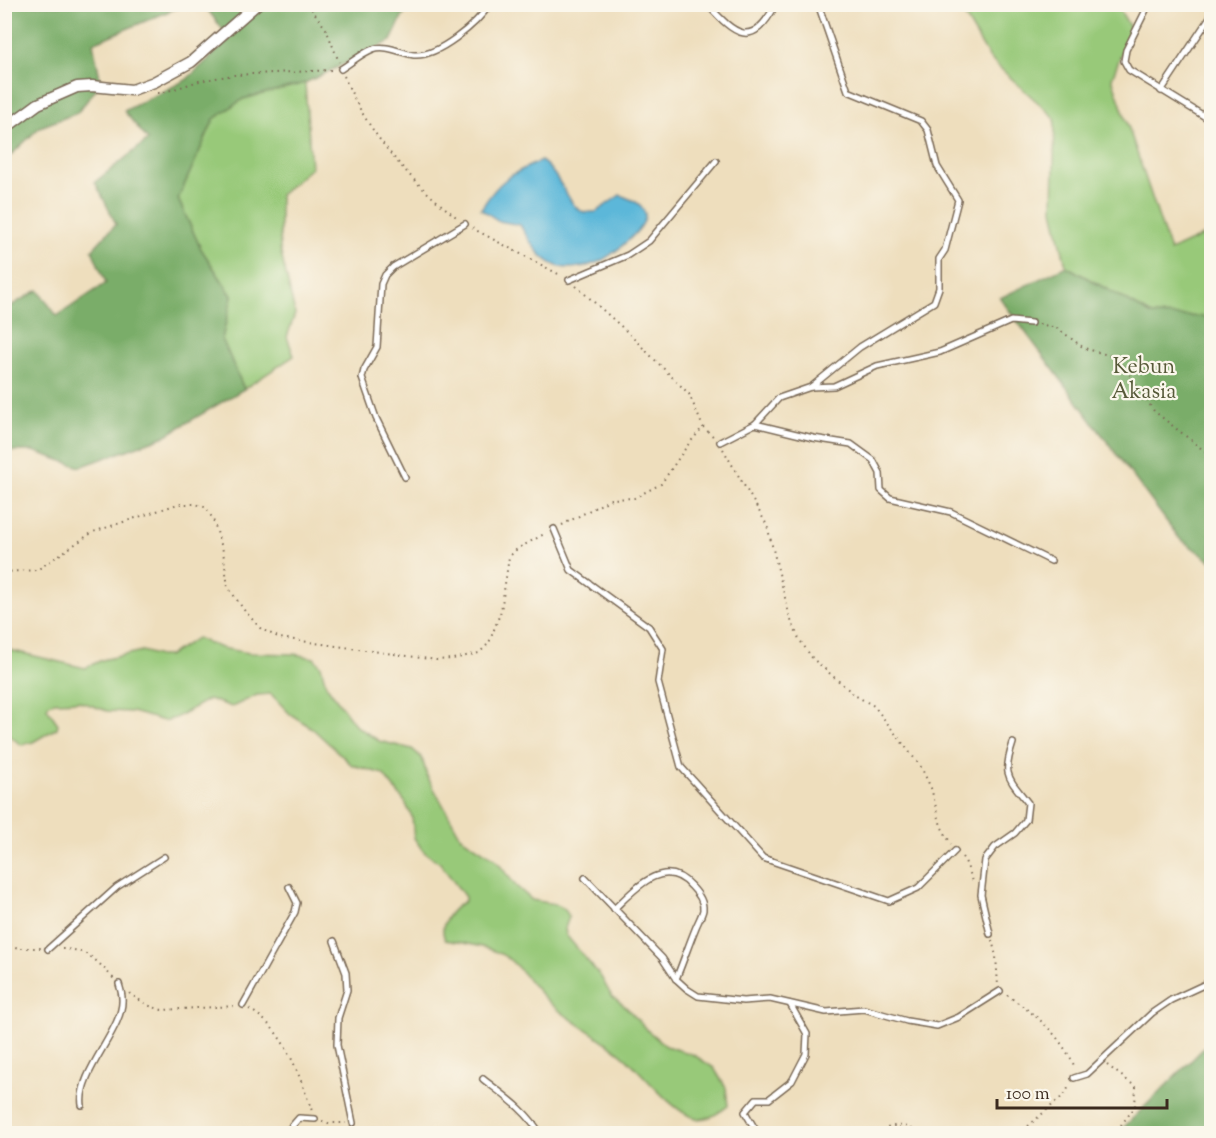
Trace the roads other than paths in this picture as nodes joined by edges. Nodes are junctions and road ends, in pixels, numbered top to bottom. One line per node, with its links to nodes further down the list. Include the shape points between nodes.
1 (257, 4): 11 (street, via 191,62 154,82 132,90 77,87 38,104)
2 (490, 4): 8 (lane, via 454,40 432,53 416,55 373,49)
3 (706, 4): 4 (lane, via 740,34 758,29)
4 (776, 4)
5 (818, 4): 16 (lane, via 848,91 921,121 928,130 937,166 958,200 939,259 939,288 934,302 860,347)
6 (1149, 4): 9 (lane, via 1124,61 1129,70)
7 (1212, 14): 9 (lane)
8 (341, 69)
9 (1161, 91): 10 (lane)
10 (1212, 121)
11 (4, 129)
12 (716, 161): 14 (lane, via 649,241 628,255)
13 (465, 224): 19 (lane, via 393,267 381,284 377,347 362,378 376,418)
14 (569, 280)
15 (1031, 323): 16 (lane, via 1011,321 940,352 877,366 834,386)
16 (811, 387): 17 (lane, via 779,398)
17 (755, 424): 18 (lane); 21 (lane, via 850,444 873,460 880,473 881,490 890,498 951,512)
18 (720, 442)
19 (405, 477)
20 (554, 529): 23 (lane, via 571,570 649,627 663,649 658,682 681,767 763,858 889,901 918,888)
21 (1051, 561)
22 (1013, 743): 28 (lane, via 1006,764 1008,776 1028,803 1026,820 985,860 981,895)
23 (955, 851)
24 (164, 857): 30 (lane, via 117,887)
25 (585, 878): 27 (lane)
26 (289, 887): 36 (lane, via 297,903 295,912)
27 (615, 909): 31 (lane, via 662,958); 31 (lane, via 651,877 668,874 688,882 699,895 703,909)
28 (990, 934)
29 (334, 941): 41 (lane, via 346,973 347,990 338,1018 337,1045)
30 (48, 949)
31 (676, 979): 35 (lane, via 698,996 743,1001 770,999)
32 (1212, 981): 37 (lane, via 1162,1006 1087,1074)
33 (119, 984): 39 (lane, via 123,999 119,1015 82,1090)
34 (1000, 991): 35 (lane, via 938,1026 864,1009 826,1012)
35 (790, 1004): 42 (lane, via 807,1034 806,1054 792,1081 769,1099 756,1099 745,1112)
36 (243, 1005)
37 (1074, 1078)
38 (483, 1079): 44 (lane, via 535,1125)
39 (82, 1105)
40 (315, 1119): 43 (lane, via 299,1118)
41 (353, 1123)
42 (755, 1129)
43 (285, 1134)
44 (540, 1134)

